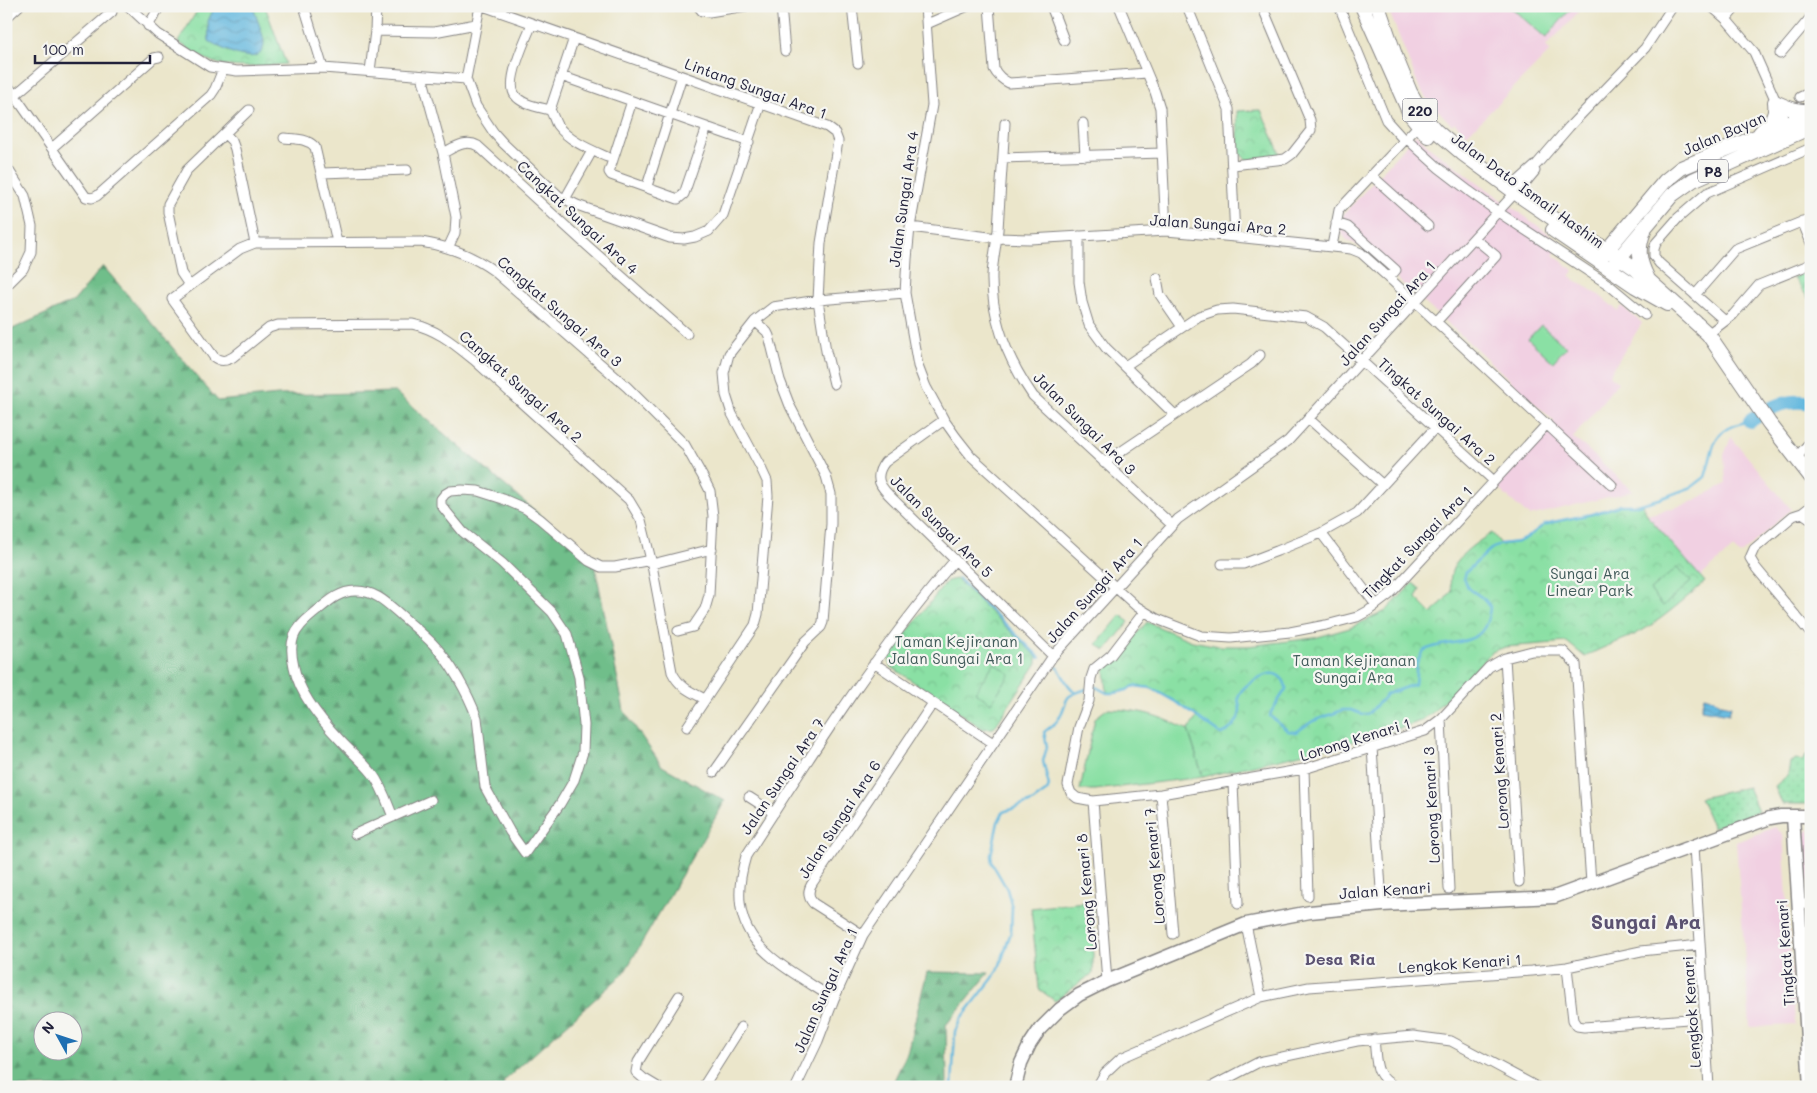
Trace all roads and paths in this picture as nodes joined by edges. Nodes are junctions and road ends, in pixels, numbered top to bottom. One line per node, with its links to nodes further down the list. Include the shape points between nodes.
1 (19, 6): 26 (street)
2 (128, 6): 31 (street)
3 (160, 6): 31 (street)
4 (304, 6): 39 (street)
5 (376, 6): 32 (street)
6 (481, 6): 28 (street); 29 (street, Lintang Sungai Ara 1)
7 (698, 6): 8 (street, via 708,12)
8 (746, 6)
9 (781, 6): 35 (street)
10 (852, 6): 38 (street)
11 (925, 6): 30 (street, Jalan Sungai Ara 4)
12 (968, 6): 30 (street)
13 (989, 6): 42 (street, via 994,70 1009,83)
14 (1051, 6): 34 (street)
15 (1119, 6): 42 (street)
16 (1187, 6): 79 (street, via 1229,109)
17 (1262, 6): 79 (street, via 1310,120 1311,130 1285,159)
18 (1339, 6): 67 (street, via 1386,120)
19 (1362, 6): 61 (main road, Jalan Dato Ismail Hashim / 220, via 1410,114)
20 (1378, 6): 84 (main road, Jalan Dato Ismail Hashim / 220, via 1410,92 1425,118 1462,153)
21 (1673, 6): 78 (street, via 1645,48)
22 (1711, 6): 27 (street)
23 (1737, 6): 27 (street)
24 (112, 12): 49 (street)
25 (1811, 16): 36 (street)
26 (6, 18)
27 (1726, 19): 52 (street, via 1760,62)
28 (476, 24): 32 (street, via 434,32); 46 (street)
29 (532, 24): 33 (street, Lintang Sungai Ara 1); 55 (street, via 513,77 512,89 516,97 532,106)
30 (927, 24): 93 (street, Jalan Sungai Ara 4, via 932,105)
31 (148, 26): 40 (street, via 210,67)
32 (375, 31): 41 (street)
33 (574, 38): 44 (street); 45 (street, Lintang Sungai Ara 1)
34 (1064, 40)
35 (785, 51)
36 (1780, 54)
37 (159, 57): 69 (street)
38 (858, 63)
39 (323, 68): 40 (street); 41 (street)
40 (223, 69): 69 (street, via 211,95 97,196 86,197)
41 (370, 71): 43 (street)
42 (1147, 73): 74 (street, via 1160,108)
43 (422, 76): 46 (street); 73 (street)
44 (561, 76): 51 (street); 55 (street)
45 (682, 76): 53 (street, Lintang Sungai Ara 1); 57 (street)
46 (466, 79): 87 (street, via 476,106 494,133)
47 (6, 83): 49 (street)
48 (1811, 92): 50 (street)
49 (15, 95): 69 (street)
50 (1800, 97)
51 (632, 101): 57 (street); 85 (street, via 609,172)
52 (1775, 102): 56 (main road, via 1800,112); 60 (street); 65 (main road, via 1776,112 1772,120)
53 (761, 103): 68 (street); 117 (street, Lintang Sungai Ara 1, via 826,127 837,137 821,242)
54 (249, 110): 64 (street)
55 (550, 110): 72 (street, via 557,125)
56 (1811, 112): 60 (main road, Jalan Bayan / P8)
57 (670, 114): 63 (street); 85 (street)
58 (1005, 123): 77 (street, Jalan Sungai Ara 3)
59 (1083, 123): 75 (street)
60 (1786, 124): 62 (main road, via 1794,130); 65 (main road, Jalan Bayan / P8); 71 (main road, via 1784,134)
61 (1419, 125): 67 (street); 86 (main road, Jalan Dato Ismail Hashim / 220, via 1462,164)
62 (1811, 126): 71 (main road, Jalan Bayan / P8)
63 (707, 127): 68 (street); 85 (street, via 681,198)
64 (225, 134): 100 (street, via 235,149); 112 (street, via 187,170 168,204 181,273)
65 (1758, 135): 104 (main road, Jalan Bayan / P8, via 1681,168 1665,181)
66 (284, 138): 82 (street, via 311,142)
67 (1405, 139): 83 (street); 88 (street)
68 (749, 142): 87 (street, via 723,215 709,231 695,237 670,238)
69 (52, 148)
70 (1811, 148): 115 (street, via 1706,193 1656,243 1654,256 1659,263)
71 (1762, 150): 91 (main road, Jalan Bayan / P8, via 1682,187)
72 (592, 151): 76 (street); 87 (street)
73 (444, 153): 103 (street, via 457,223); 125 (street, Cangkat Sungai Ara 4, via 464,143 474,143)
74 (1162, 153): 75 (street); 94 (street)
75 (1085, 156): 77 (street)
76 (607, 157)
77 (1003, 158): 97 (street, Jalan Sungai Ara 3)
78 (1537, 164): 84 (street, via 1518,182); 86 (street)
79 (1233, 165): 96 (street)
80 (6, 166): 113 (street, via 25,196 32,226 31,252 23,268)
81 (407, 170): 82 (street)
82 (322, 173): 99 (street)
83 (1371, 175): 90 (street, via 1339,210); 92 (street)
84 (1503, 184): 86 (main road, Jalan Dato Ismail Hashim / 220)
85 (647, 186)
86 (1516, 197): 88 (street, Jalan Sungai Ara 1); 104 (main road, Jalan Dato Ismail Hashim / 220, via 1577,235); 106 (main road, Jalan Dato Ismail Hashim / 220)
87 (564, 200)
88 (1498, 212): 98 (street, Jalan Sungai Ara 1); 120 (street, via 1609,285)
89 (1806, 220): 101 (street); 115 (street, via 1735,249)
90 (1336, 223): 102 (street); 111 (street, via 1348,227 1396,270)
91 (1647, 224): 105 (main road, Jalan Bayan / P8); 109 (main road, via 1639,254)
92 (1428, 226)
93 (910, 227): 97 (street, Jalan Sungai Ara 2); 114 (street, Jalan Sungai Ara 4)
94 (1166, 231): 95 (street, Jalan Sungai Ara 2); 96 (street, Jalan Sungai Ara 2)
95 (1079, 236): 97 (street, Jalan Sungai Ara 2); 129 (street, via 1079,282 1084,310 1097,338)
96 (1235, 237): 102 (street, Jalan Sungai Ara 2)
97 (997, 238): 138 (street, Jalan Sungai Ara 3, via 992,293 998,329 1015,367 1033,396)
98 (1474, 238): 118 (street, Jalan Sungai Ara 1); 123 (street, via 1496,256)
99 (337, 242): 100 (street, Cangkat Sungai Ara 3); 103 (street, Cangkat Sungai Ara 3, via 421,242)
100 (255, 243): 112 (street, Cangkat Sungai Ara 3, via 240,249)
101 (1811, 243)
102 (1332, 246): 111 (street, Jalan Sungai Ara 2, via 1360,253)
103 (448, 248): 148 (street, Cangkat Sungai Ara 3, via 480,261 494,271 627,387 685,445 710,491)
104 (1607, 249): 105 (main road, Jalan Dato Ismail Hashim / 220); 106 (main road, Jalan Bayan / P8)
105 (1619, 258): 108 (main road, Jalan Bayan / P8); 109 (main road, Jalan Dato Ismail Hashim / 220)
106 (1598, 261): 108 (main road, Jalan Dato Ismail Hashim / 220)
107 (1811, 264): 122 (street, via 1759,286)
108 (1610, 269): 119 (main road, Jalan Dato Ismail Hashim / 220)
109 (1646, 277): 119 (main road, Jalan Dato Ismail Hashim / 220)
110 (1157, 278): 124 (street, via 1160,295)
111 (1389, 278): 118 (street, Jalan Sungai Ara 2)
112 (189, 285): 116 (street, Cangkat Sungai Ara 3)
113 (6, 286)
114 (906, 293): 117 (street); 133 (street, Jalan Sungai Ara 4, via 918,366)
115 (1695, 295): 122 (street)
116 (172, 299): 150 (street, Cangkat Sungai Ara 2, via 214,357 222,361 233,358 278,324 412,324 440,333 629,500 641,520)
117 (818, 300): 121 (street, via 773,307); 130 (street, Lintang Sungai Ara 1)
118 (1415, 302): 123 (street); 128 (street, Jalan Sungai Ara 1)
119 (1685, 313): 126 (main road, Jalan Dato Ismail Hashim / 220)
120 (1644, 315)
121 (755, 321): 160 (street, via 729,354 724,373 732,414 766,481 768,496 758,614 756,625); 167 (street, via 769,336 790,406 826,476 831,494 823,622 805,642)
122 (1724, 321): 126 (street)
123 (1436, 322): 134 (street)
124 (1182, 327): 128 (street, Tingkat Sungai Ara 2, via 1217,310 1306,317 1324,327); 129 (street, Tingkat Sungai Ara 2)
125 (687, 334)
126 (1708, 334): 137 (main road, Jalan Dato Ismail Hashim / 220)
127 (1260, 354): 131 (street, via 1251,364)
128 (1362, 360): 132 (street, Jalan Sungai Ara 1); 135 (street, Tingkat Sungai Ara 2)
129 (1125, 366): 131 (street)
130 (834, 384)
131 (1175, 415): 138 (street)
132 (1309, 419): 141 (street); 146 (street, Jalan Sungai Ara 1, via 1283,446)
133 (944, 420): 149 (street, Jalan Sungai Ara 5, via 885,462 880,468 878,481); 152 (street, Jalan Sungai Ara 4, via 971,456)
134 (1547, 424): 140 (street, Tingkat Sungai Ara 1); 142 (street)
135 (1435, 428): 140 (street, Tingkat Sungai Ara 2); 141 (street)
136 (1811, 441): 137 (street)
137 (1796, 458): 139 (main road, Jalan Dato Ismail Hashim / 220)
138 (1104, 463): 146 (street, Jalan Sungai Ara 3)
139 (1811, 478)
140 (1494, 481): 153 (street, Tingkat Sungai Ara 1)
141 (1383, 485): 147 (street, via 1357,513)
142 (1612, 485)
143 (1811, 506): 144 (street)
144 (1802, 513): 145 (street); 156 (street, via 1793,516 1754,549 1750,558)
145 (1811, 519)
146 (1172, 525): 152 (street, Jalan Sungai Ara 1)
147 (1321, 533): 151 (street, via 1243,564); 153 (street)
148 (712, 549): 150 (street); 155 (street, Cangkat Sungai Ara 3, via 708,603 693,627)
149 (955, 560): 157 (street, Jalan Sungai Ara 5); 159 (street, Jalan Sungai Ara 7)
150 (652, 562): 160 (street, Cangkat Sungai Ara 2, via 672,672 679,684); 176 (street, via 601,567 526,509 503,499 462,490 450,491 441,499 441,505 464,532 552,612 567,634 579,677 583,752 574,780 525,853 485,787 477,718 456,676 433,644 382,598 358,590 333,598 300,625 292,643 294,667 300,683 312,706 372,774)
151 (1222, 564)
152 (1114, 588): 154 (street, Tingkat Sungai Ara 1); 157 (street, Jalan Sungai Ara 1)
153 (1376, 606): 154 (street, Tingkat Sungai Ara 1, via 1357,616 1326,625 1231,638 1200,636)
154 (1144, 612): 172 (street, Lorong Kenari 1, via 1111,655 1094,669 1091,678 1068,785 1077,798)
155 (678, 631)
156 (1811, 634)
157 (1053, 656): 164 (street, Jalan Sungai Ara 1)
158 (1505, 658): 162 (street, Lorong Kenari 1, via 1490,667); 179 (street, Lorong Kenari 2); 180 (street, Lorong Kenari 1, via 1532,651 1563,651 1576,664)
159 (874, 663): 161 (street); 173 (street, Jalan Sungai Ara 7)
160 (705, 698): 163 (street)
161 (933, 703): 164 (street); 188 (street, Jalan Sungai Ara 6, via 809,890 814,903)
162 (1441, 720): 165 (street, Lorong Kenari 1, via 1425,731); 181 (street, Lorong Kenari 3)
163 (687, 727)
164 (993, 744): 188 (street, Jalan Sungai Ara 1)
165 (1372, 748): 166 (street, Lorong Kenari 1); 185 (street)
166 (1304, 769): 168 (street, Lorong Kenari 1); 182 (street)
167 (714, 772)
168 (1233, 782): 169 (street, Lorong Kenari 1); 183 (street)
169 (1162, 794): 172 (street, Lorong Kenari 1); 187 (street, Lorong Kenari 7)
170 (749, 797): 173 (street)
171 (431, 800): 176 (street)
172 (1093, 801): 192 (street, Lorong Kenari 8)
173 (774, 813): 195 (street, Jalan Sungai Ara 7, via 746,856 738,891 740,909 751,936 762,950)
174 (1793, 816): 175 (street, Jalan Kenari); 178 (street, Jalan Kenari, via 1770,818); 184 (street, Tingkat Kenari)
175 (1811, 816)
176 (393, 817): 177 (street)
177 (354, 834)
178 (1694, 846): 180 (street, Jalan Kenari); 189 (street, Lengkok Kenari)
179 (1519, 882)
180 (1592, 883): 185 (street, Jalan Kenari, via 1554,897)
181 (1450, 889)
182 (1308, 896)
183 (1238, 904)
184 (1804, 904): 191 (street, Tingkat Kenari)
185 (1382, 905): 186 (street, Jalan Kenari, via 1310,912)
186 (1246, 924): 192 (street, Jalan Kenari); 194 (street)
187 (1173, 934)
188 (863, 935): 195 (street, Jalan Sungai Ara 1)
189 (1700, 945): 190 (street, Lengkok Kenari 1, via 1641,951); 207 (street, Lengkok Kenari)
190 (1567, 967): 194 (street, Lengkok Kenari 1, via 1309,988); 196 (street, via 1572,1020 1577,1026)
191 (1807, 978): 208 (street, Tingkat Kenari)
192 (1107, 981): 202 (street, Jalan Kenari, via 1066,1004 1040,1029 1021,1063)
193 (679, 996): 199 (street, via 638,1062 636,1072)
194 (1261, 997): 203 (street, Lengkok Kenari 1, via 1121,1058 1105,1073)
195 (834, 999): 201 (street, Jalan Sungai Ara 1)
196 (1688, 1019)
197 (741, 1027): 200 (street)
198 (1374, 1039): 204 (street, via 1258,1062); 205 (street, via 1381,1077); 206 (street, via 1413,1036 1451,1041)
199 (658, 1087)
200 (703, 1087)
201 (796, 1087)
202 (1015, 1087)
203 (1097, 1087)
204 (1211, 1087)
205 (1396, 1087)
206 (1537, 1087)
207 (1709, 1087)
208 (1810, 1087)

